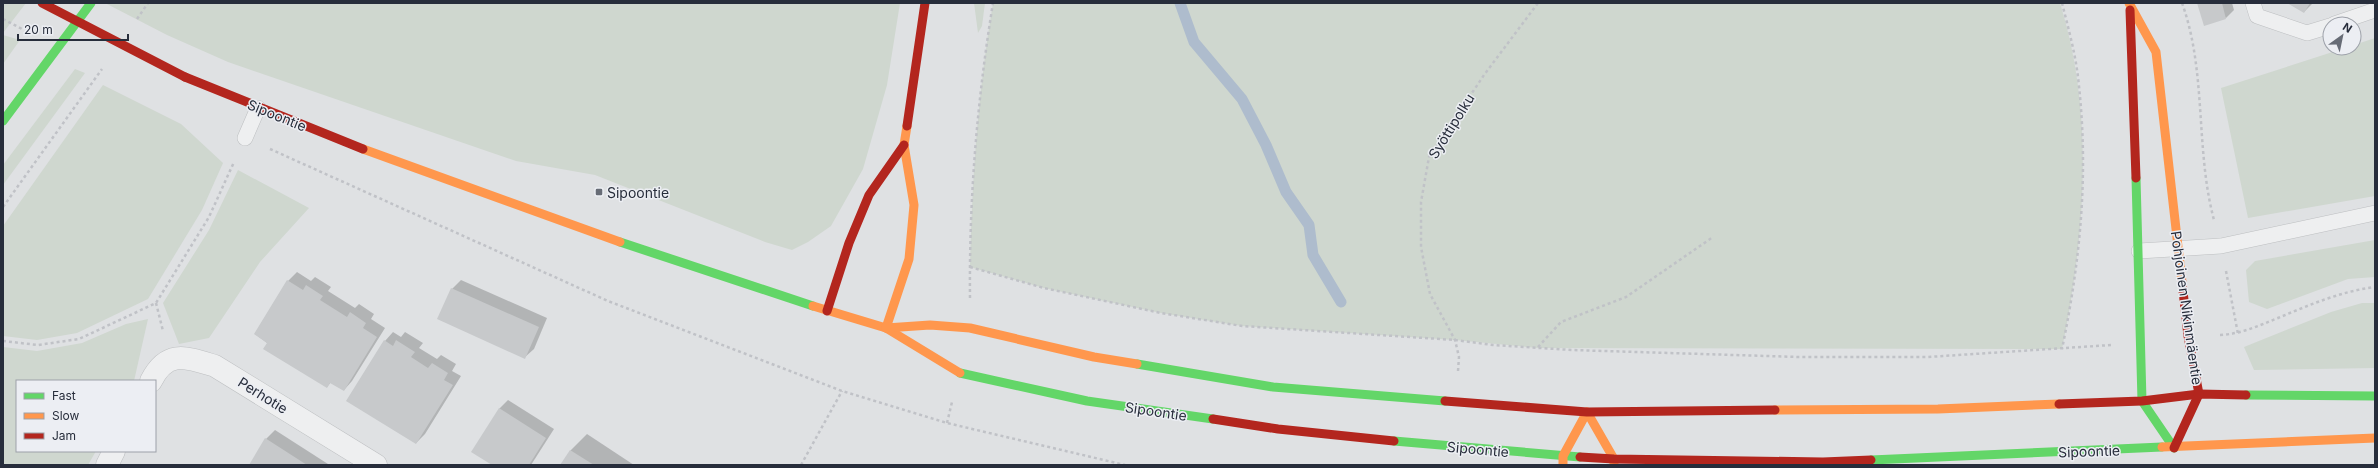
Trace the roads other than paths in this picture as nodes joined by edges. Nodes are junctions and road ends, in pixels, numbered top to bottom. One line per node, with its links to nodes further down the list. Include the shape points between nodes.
1 (42, 3): 9 (street, Sipoontie, bridge, via 185,77)
2 (91, 3): 10 (street)
3 (925, 3): 12 (street)
4 (2253, 3): 8 (lane, via 2257,16 2307,33)
5 (2129, 5): 14 (street, Pohjoinen Nikinmäentie, via 2156,52); 15 (street, Pohjoinen Nikinmäentie)
6 (2375, 10): 7 (lane)
7 (2357, 16)
8 (2322, 28)
9 (258, 108): 11 (lane); 16 (street, Sipoontie, via 619,242)
10 (3, 120)
11 (245, 138)
12 (904, 145): 16 (street, via 869,195 849,242); 17 (street, via 914,205 909,259)
13 (2375, 213): 14 (lane, via 2221,246)
14 (2178, 249): 15 (lane); 19 (street, Pohjoinen Nikinmäentie, via 2188,336)
15 (2139, 251): 21 (street, Pohjoinen Nikinmäentie)
16 (827, 311): 17 (street, Sipoontie)
17 (886, 328): 22 (street, Sipoontie, via 930,325 970,328 1094,357 1273,387); 26 (street, Sipoontie, via 959,373 1087,401 1278,429)
18 (152, 380): 29 (street, Perhotie, via 170,358 187,357 215,366)
19 (2199, 394): 20 (street, Sipoontie); 21 (street, Sipoontie); 24 (street, Pohjoinen Nikinmäentie)
20 (2375, 396)
21 (2142, 400): 22 (street, Sipoontie, via 1938,409); 24 (street)
22 (1587, 412): 26 (street); 27 (street)
23 (2375, 438): 24 (street, Sipoontie)
24 (2174, 448): 27 (street, Sipoontie, via 1823,462)
25 (114, 452): 28 (street)
26 (1563, 461): 27 (street, Sipoontie)
27 (1614, 462)
28 (107, 465)
29 (376, 465)

